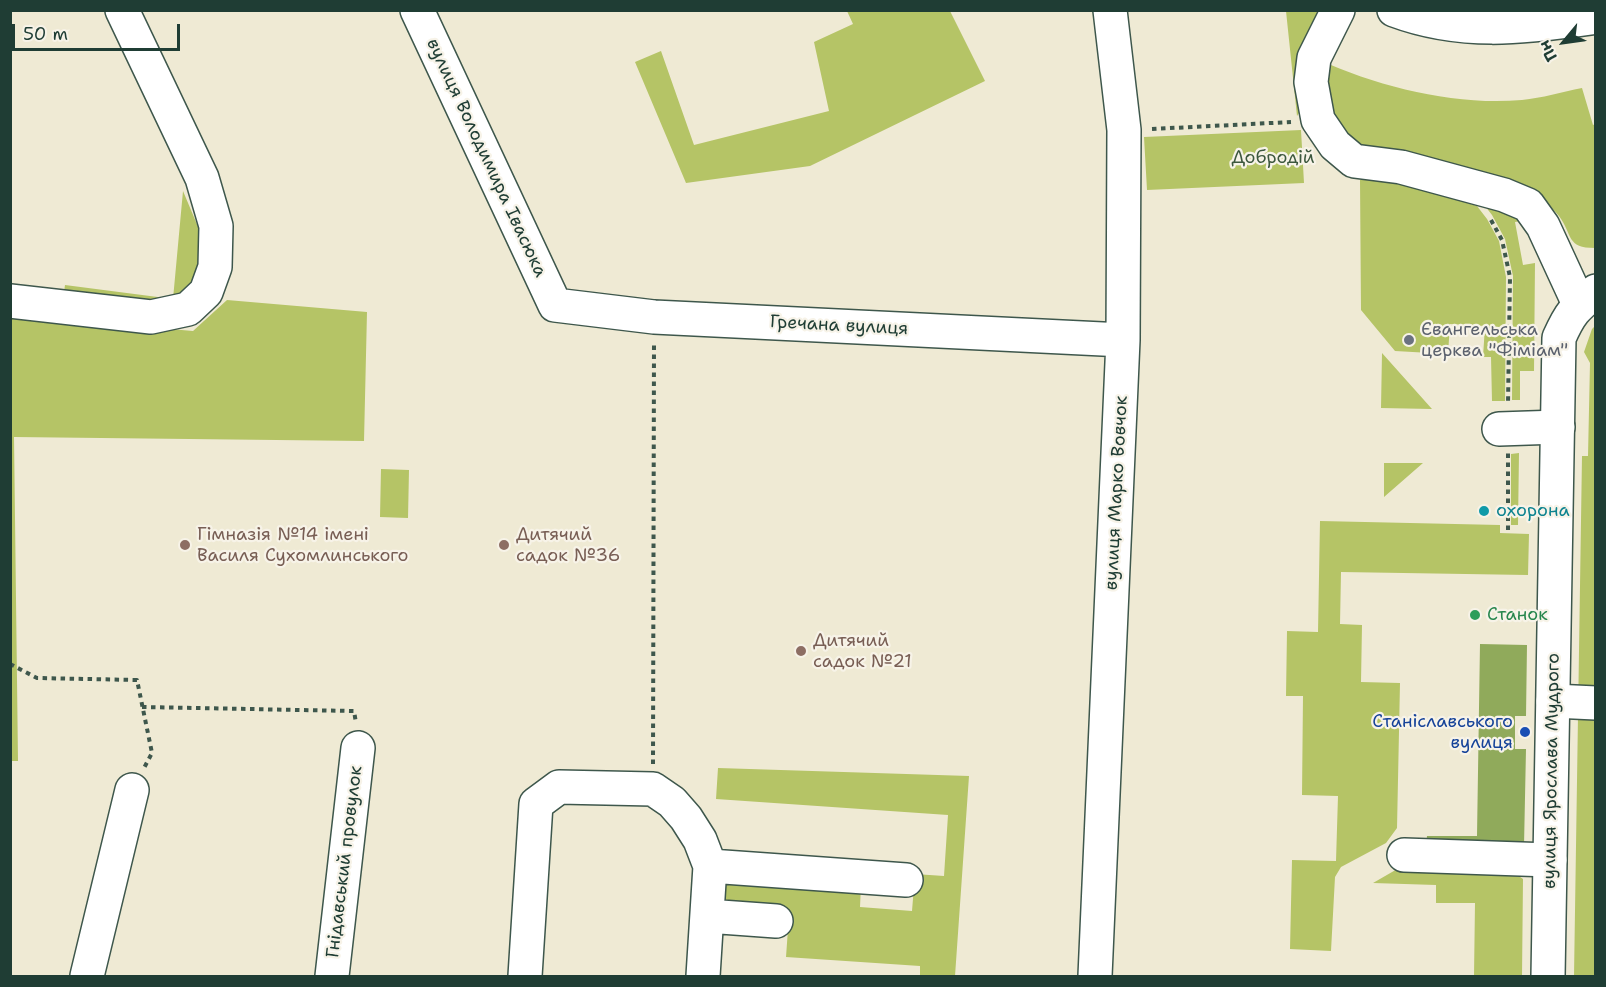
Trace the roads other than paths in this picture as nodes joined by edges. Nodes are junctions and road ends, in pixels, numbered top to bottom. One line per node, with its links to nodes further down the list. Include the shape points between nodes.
1 (122, 10): 8 (street, via 202,178 216,226 215,267 206,292 188,309 151,317)
2 (417, 10): 9 (street, вулиця Володимира Івасюка)
3 (1110, 10): 10 (street, вулиця Марко Вовчок, via 1124,130)
4 (1338, 10): 7 (street, via 1314,58 1311,82 1318,120 1335,145 1354,161 1401,167 1528,205)
5 (1394, 10): 6 (street, via 1453,26 1496,28)
6 (1596, 15)
7 (1587, 298): 11 (street, вулиця Ярослава Мудрого, via 1568,317 1559,338)
8 (10, 301)
9 (555, 305): 10 (street, Гречана вулиця, via 654,316)
10 (1124, 340): 27 (street, вулиця Марко Вовчок)
11 (1558, 427): 12 (street); 13 (street, вулиця Ярослава Мудрого)
12 (1504, 429)
13 (1553, 701): 14 (street); 18 (street, вулиця Ярослава Мудрого)
14 (1596, 703)
15 (358, 748): 24 (street, Гнідавський провулок)
16 (132, 790): 23 (street)
17 (1404, 855): 18 (street)
18 (1550, 860): 28 (street, вулиця Ярослава Мудрого)
19 (710, 866): 20 (street); 21 (street); 25 (street, via 686,818 653,789 560,787 536,804)
20 (906, 880)
21 (707, 916): 22 (street); 26 (street)
22 (776, 921)
23 (87, 976)
24 (332, 976)
25 (525, 976)
26 (703, 976)
27 (1095, 976)
28 (1548, 976)

